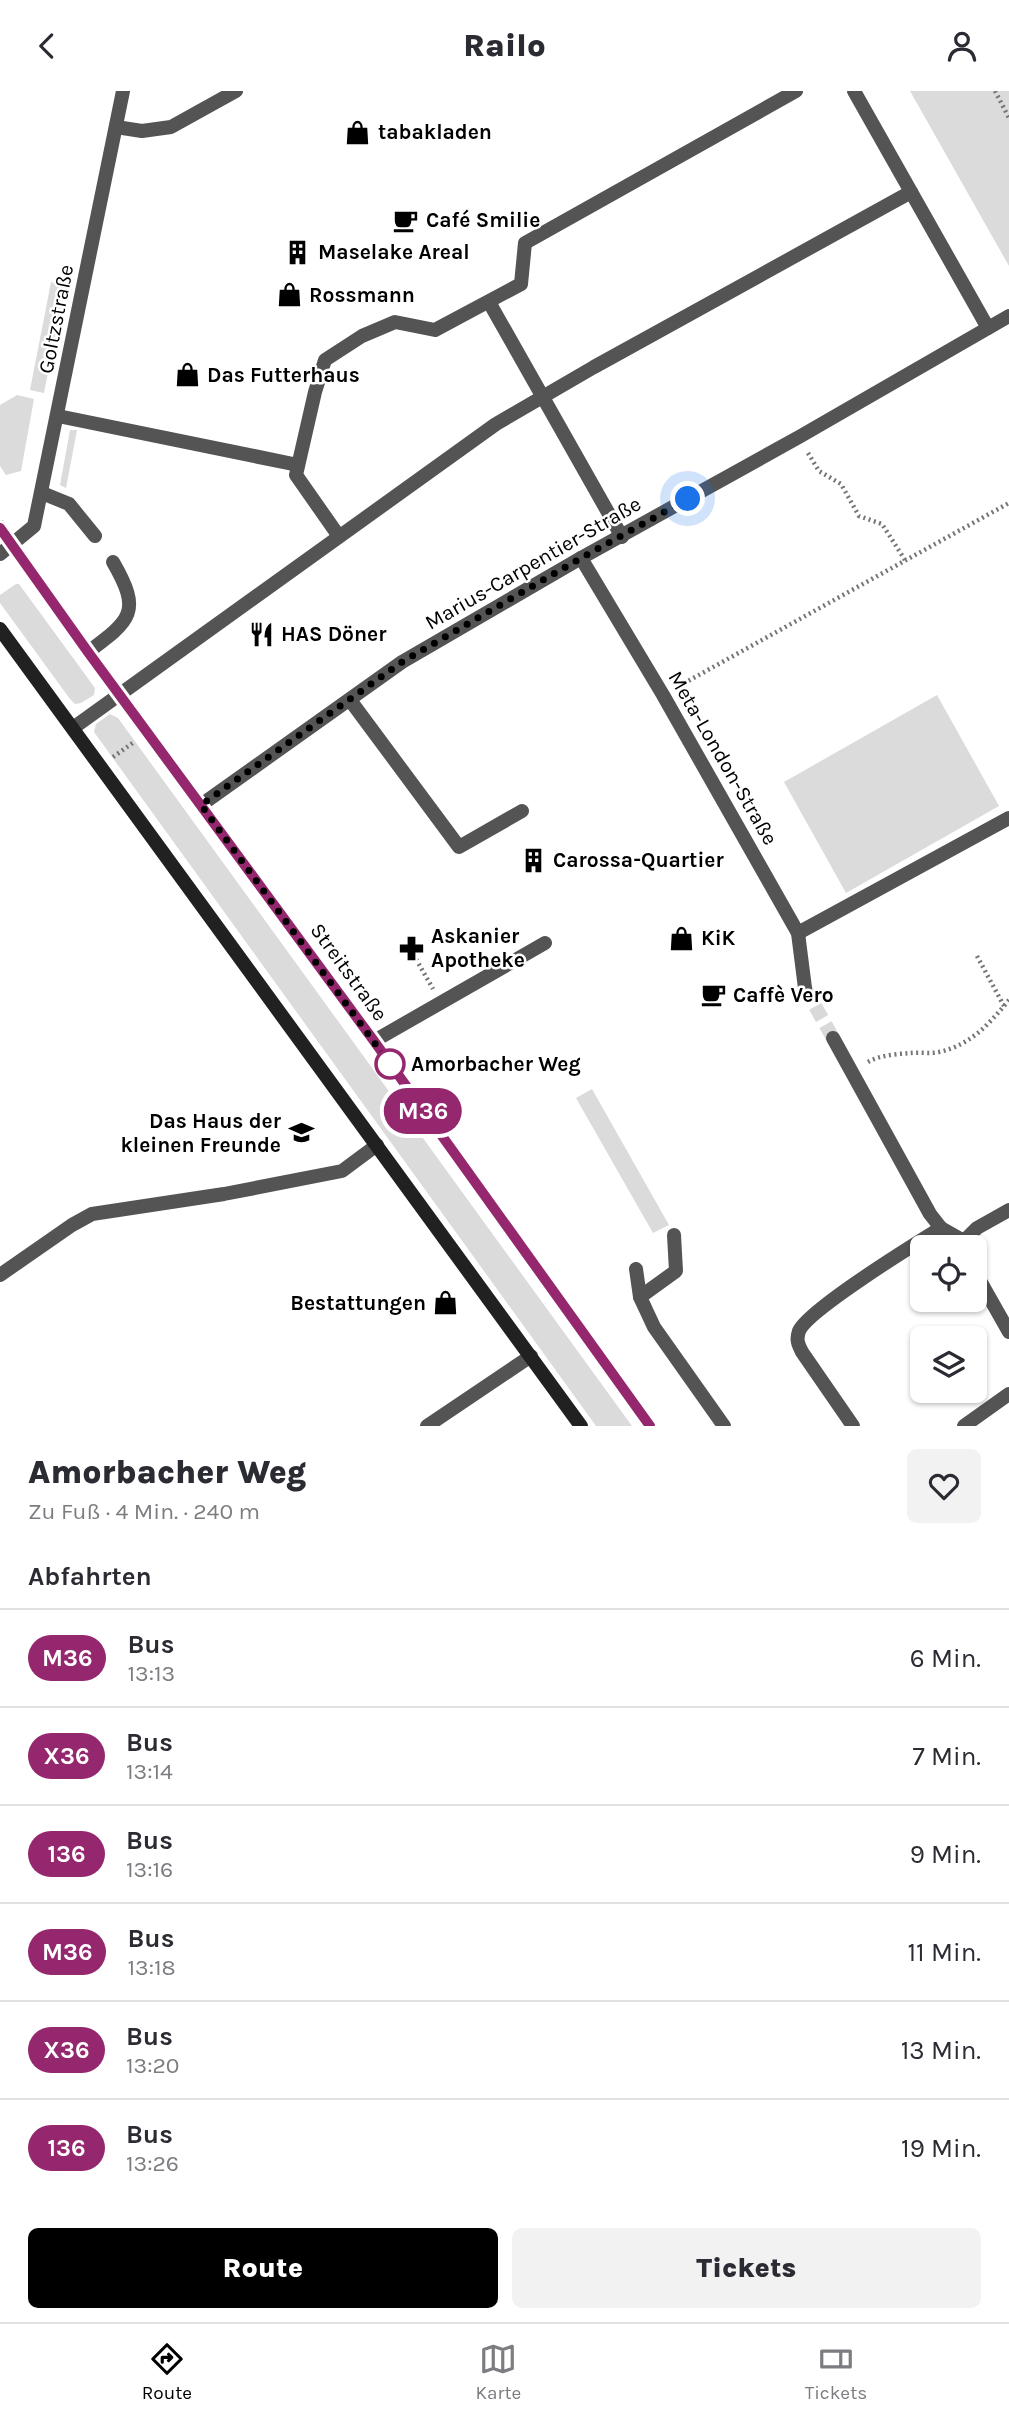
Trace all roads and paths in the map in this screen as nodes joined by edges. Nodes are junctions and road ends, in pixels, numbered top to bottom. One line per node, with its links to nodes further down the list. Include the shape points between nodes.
1 (122, 91): 7 (street, Goltzstraße)
2 (236, 91): 7 (street, via 171,127 142,131)
3 (796, 91): 9 (street, via 524,243 521,284)
4 (854, 91): 8 (street)
5 (995, 91): 6 (path)
6 (1009, 118)
7 (116, 127): 13 (street, Goltzstraße)
8 (911, 192): 11 (street); 12 (street)
9 (489, 302): 12 (street); 15 (street, via 435,330 395,322 325,360)
10 (1009, 316): 11 (street, Marius-Carpentier-Straße)
11 (988, 328): 14 (street, Marius-Carpentier-Straße)
12 (543, 396): 19 (street); 21 (street)
13 (58, 416): 15 (street); 16 (street, Goltzstraße)
14 (799, 437): 21 (street, Marius-Carpentier-Straße); 24 (path, via 819,471 841,484 859,516 882,524)
15 (298, 465): 19 (street, via 296,474)
16 (42, 493): 20 (street, via 69,504); 22 (street, Goltzstraße, via 34,526)
17 (1009, 503): 24 (path)
18 (0, 527): 22 (main road, Streitstraße)
19 (338, 535): 28 (street)
20 (95, 536)
21 (622, 537): 23 (street, Marius-Carpentier-Straße)
22 (6, 549): 27 (main road, Streitstraße)
23 (581, 558): 29 (street, Meta-London-Straße); 30 (street, Marius-Carpentier-Straße, via 402,662)
24 (905, 560): 29 (path)
25 (113, 562): 27 (street, via 131,601 113,633)
26 (0, 629): 31 (main road)
27 (88, 652): 28 (main road, Streitstraße)
28 (120, 694): 31 (street); 34 (main road, Streitstraße)
29 (663, 695): 37 (street, Meta-London-Straße)
30 (350, 700): 34 (street, Marius-Carpentier-Straße); 35 (street, via 459,847)
31 (73, 728): 48 (main road)
32 (135, 742): 33 (path)
33 (113, 758)
34 (201, 805): 46 (main road, Streitstraße)
35 (522, 811)
36 (1009, 818): 37 (street)
37 (798, 933): 42 (street, Meta-London-Straße)
38 (545, 943): 46 (street)
39 (977, 956): 44 (path)
40 (416, 959): 41 (path)
41 (428, 981)
42 (805, 988)
43 (1009, 1000): 44 (path)
44 (1004, 1006): 47 (path, via 969,1041 938,1052 875,1058)
45 (833, 1038): 47 (street)
46 (374, 1041): 63 (main road, Streitstraße)
47 (852, 1071): 50 (street)
48 (377, 1145): 55 (street, via 342,1171 92,1214); 59 (main road)
49 (1009, 1210): 53 (street)
50 (941, 1228): 52 (street); 65 (street, via 828,1303 800,1330 797,1342 802,1352)
51 (674, 1235): 57 (street, via 676,1271)
52 (952, 1235)
53 (972, 1235)
54 (636, 1269): 57 (street)
55 (0, 1275)
56 (987, 1293): 58 (street)
57 (640, 1297): 64 (street, via 654,1327)
58 (1009, 1332)
59 (531, 1356): 61 (street); 62 (main road)
60 (1009, 1394): 66 (street)
61 (427, 1426)
62 (582, 1426)
63 (650, 1426)
64 (724, 1426)
65 (853, 1426)
66 (964, 1426)

